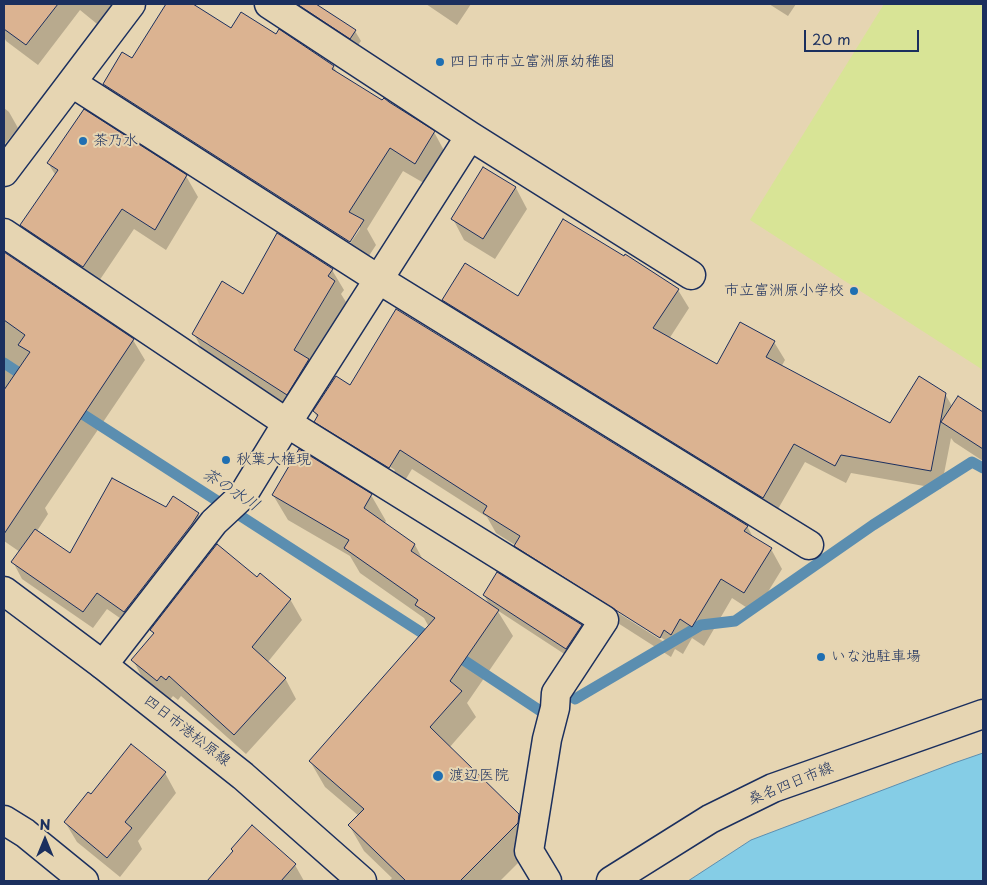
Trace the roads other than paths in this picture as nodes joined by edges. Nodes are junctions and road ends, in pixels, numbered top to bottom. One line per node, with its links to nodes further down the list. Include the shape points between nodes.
1 (131, 4): 3 (street)
2 (269, 4): 4 (street)
3 (72, 83): 5 (street); 8 (street)
4 (470, 136): 7 (street); 8 (street)
5 (4, 172)
6 (4, 234): 9 (street)
7 (692, 274)
8 (378, 279): 9 (street); 10 (street)
9 (287, 423): 12 (street, via 243,496 214,522); 17 (street, via 604,620 556,693 529,851)
10 (809, 545)
11 (4, 591): 12 (street, 四日市港松原線)
12 (103, 665): 16 (street, 四日市港松原線, via 243,776)
13 (983, 714): 18 (street, 桑名四日市線, via 773,788 710,819)
14 (4, 820): 15 (street)
15 (84, 881)
16 (362, 881)
17 (547, 881)
18 (611, 881)

